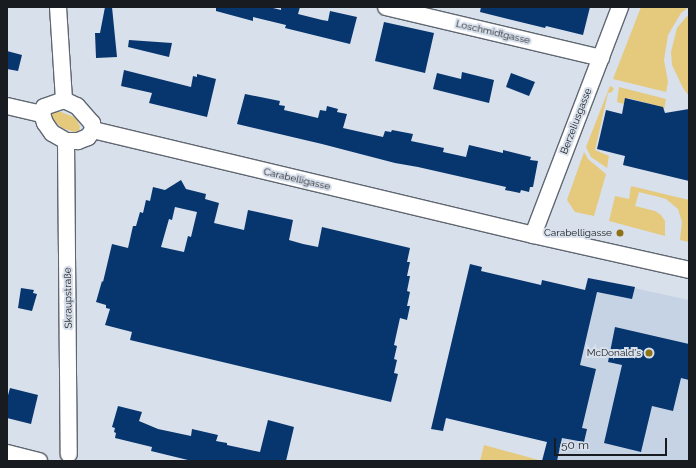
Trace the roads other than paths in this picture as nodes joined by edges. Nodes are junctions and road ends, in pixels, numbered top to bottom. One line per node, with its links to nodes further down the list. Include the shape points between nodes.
1 (58, 7): 5 (street)
2 (386, 7): 4 (street, Loschmidtgasse)
3 (620, 7): 4 (street, Berzeliusgasse)
4 (601, 58): 10 (street, Berzeliusgasse)
5 (64, 100): 7 (street, via 44,107); 8 (street, via 77,106 87,116)
6 (7, 106): 7 (street)
7 (42, 114): 9 (street, via 52,133)
8 (93, 130): 9 (street, via 88,137 78,141); 10 (street, Carabelligasse)
9 (66, 141): 13 (street, Skraupstraße)
10 (533, 235): 11 (street, Carabelligasse)
11 (689, 270)
12 (7, 453): 14 (street)
13 (70, 459)
14 (39, 461)

